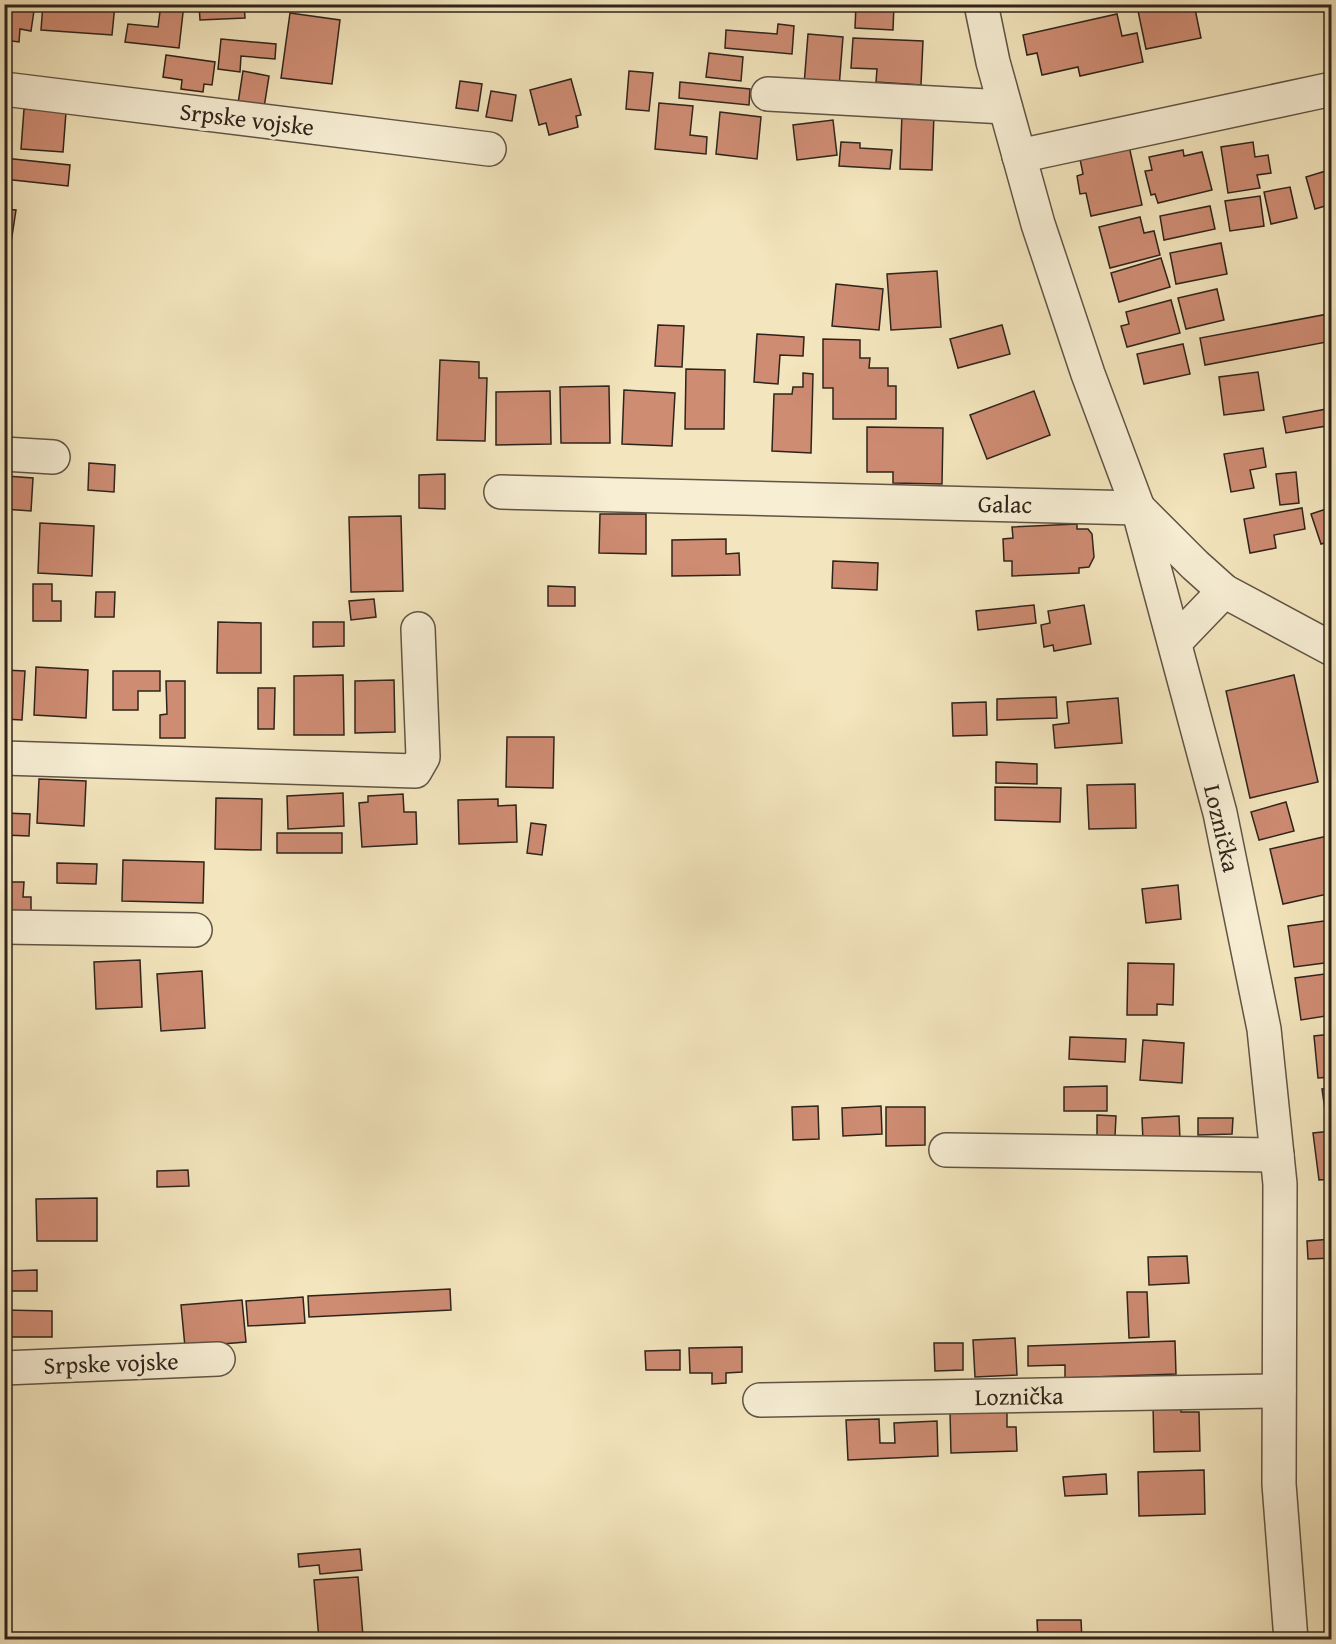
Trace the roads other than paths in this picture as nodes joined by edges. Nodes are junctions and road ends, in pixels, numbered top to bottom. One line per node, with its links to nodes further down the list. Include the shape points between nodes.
1 (981, 4): 5 (street)
2 (4, 89): 6 (street, Srpske vojske)
3 (1332, 89): 7 (street)
4 (768, 94): 5 (street)
5 (1005, 107): 7 (street)
6 (489, 149)
7 (1019, 156): 11 (street, via 1038,225)
8 (4, 454): 9 (street)
9 (53, 457)
10 (501, 492): 11 (street, Galac)
11 (1138, 508): 12 (street); 14 (street, Loznička)
12 (1224, 591): 14 (street); 15 (street)
13 (418, 629): 16 (street, via 423,757 416,771)
14 (1175, 642): 20 (street, Loznička, via 1220,813 1264,1029)
15 (1332, 649)
16 (4, 758)
17 (4, 927): 18 (street)
18 (195, 930)
19 (946, 1150): 20 (street)
20 (1277, 1155): 23 (street, Loznička)
21 (218, 1359): 22 (street, Srpske vojske)
22 (4, 1368)
23 (1279, 1391): 24 (street, Loznička); 25 (street, Loznička, via 1279,1485)
24 (760, 1400)
25 (1291, 1640)

